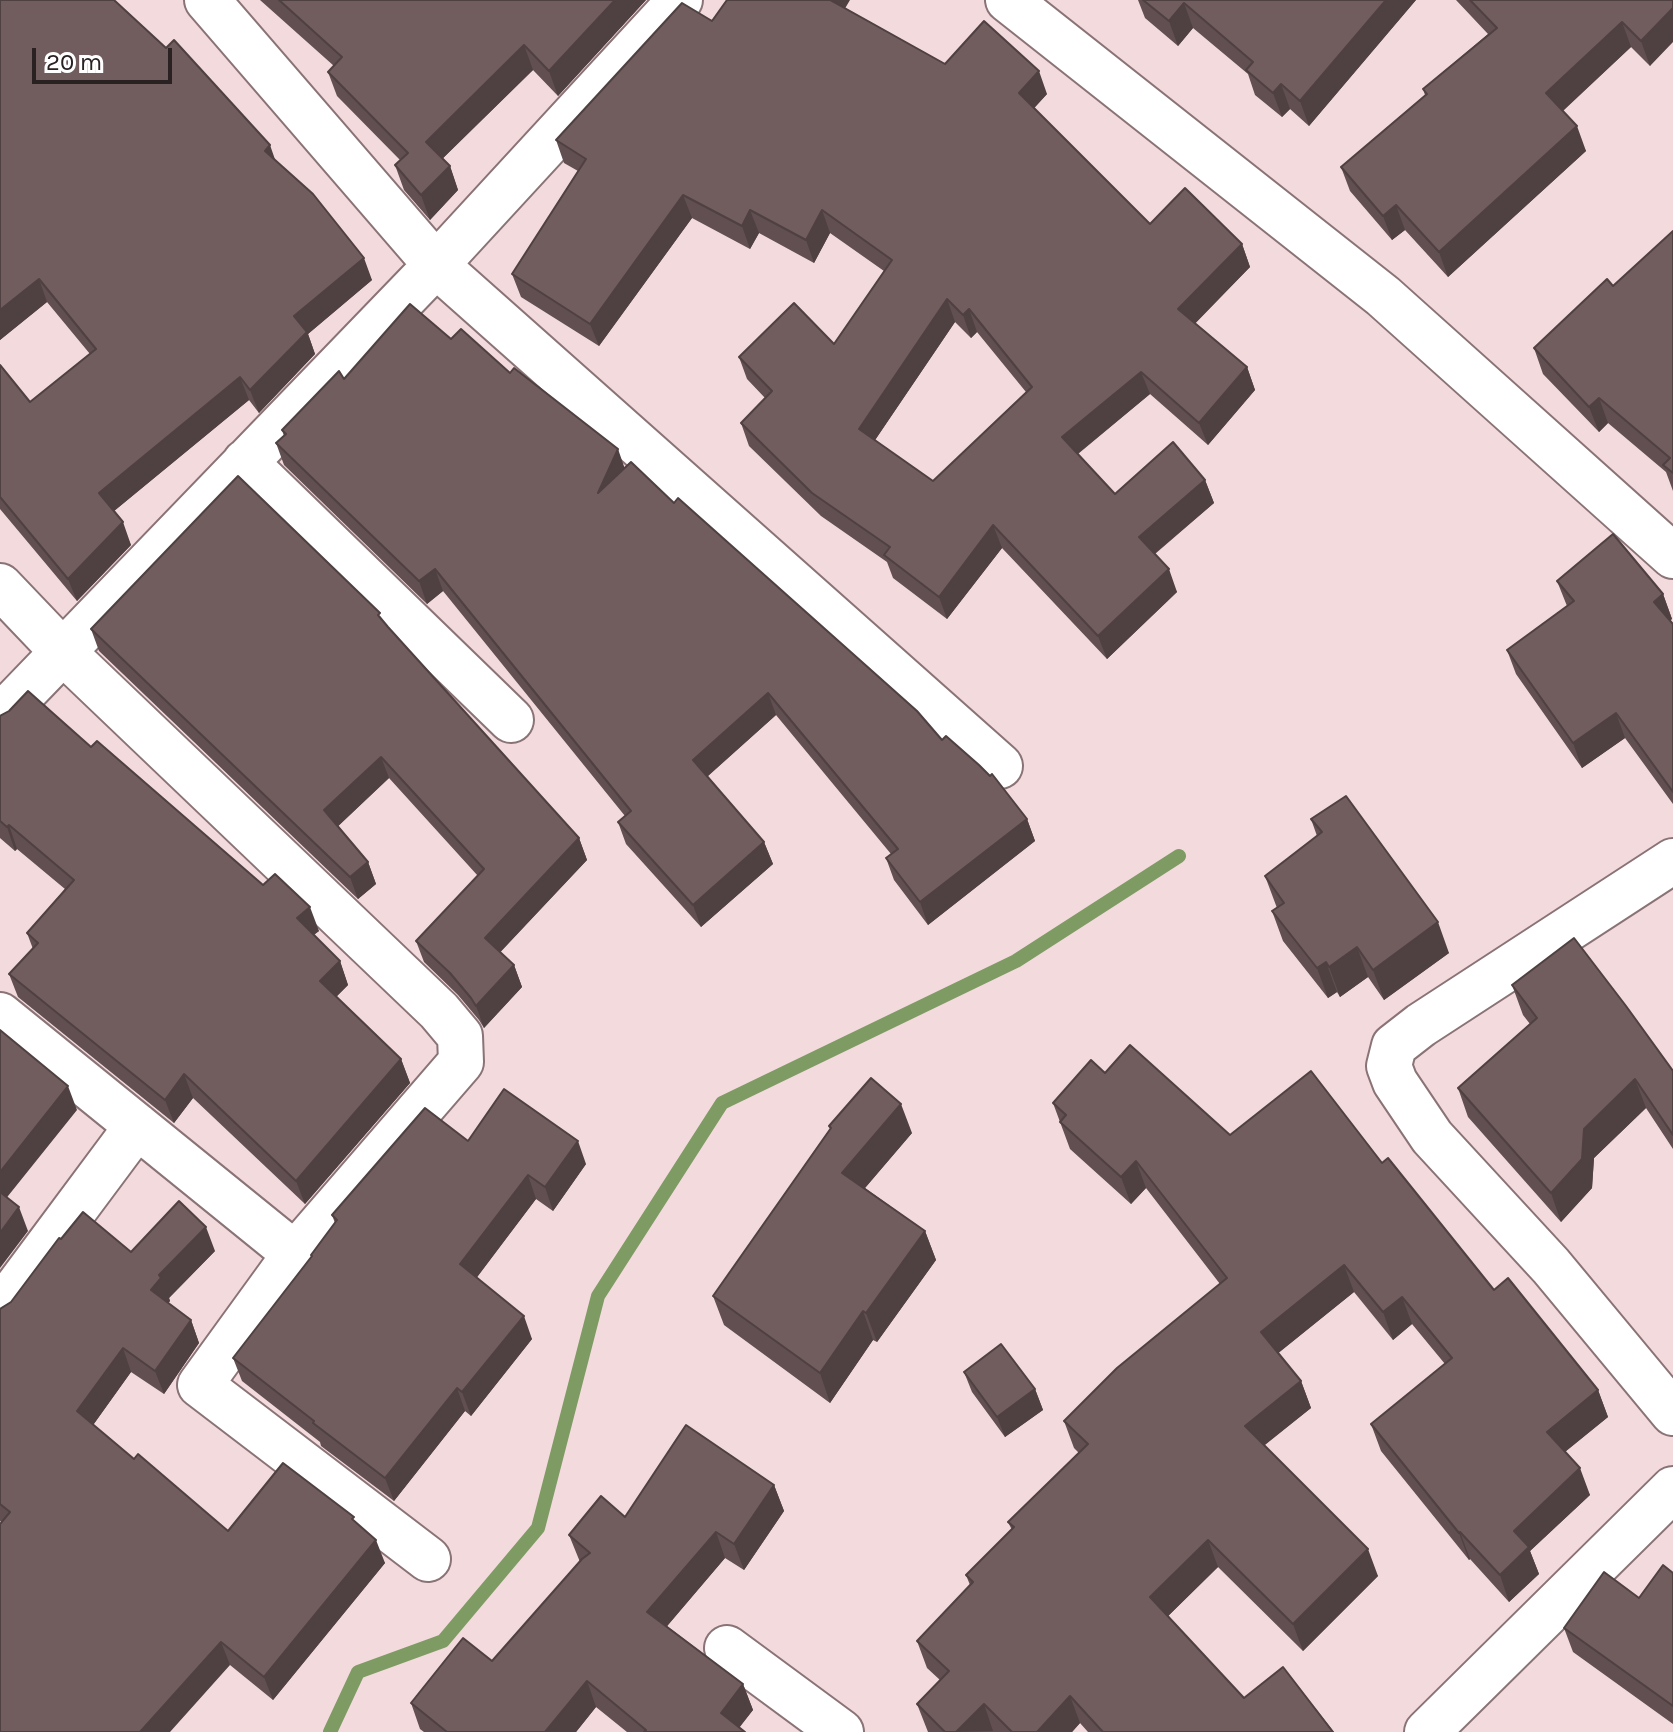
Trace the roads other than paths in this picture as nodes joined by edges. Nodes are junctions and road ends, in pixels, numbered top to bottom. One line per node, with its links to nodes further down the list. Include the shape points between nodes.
1 (207, 0): 4 (street)
2 (680, 0): 4 (street)
3 (1008, 0): 6 (street, via 1383,296)
4 (436, 265): 5 (street); 11 (street)
5 (245, 462): 8 (street); 10 (street)
6 (1673, 556)
7 (0, 586): 8 (street)
8 (63, 652): 9 (street); 15 (street, via 460,1036 461,1062)
9 (0, 717)
10 (511, 720)
11 (1000, 766)
12 (1673, 861): 17 (street, via 1421,1025 1394,1046 1389,1066 1432,1137 1551,1266)
13 (0, 1015): 14 (street)
14 (137, 1126): 15 (street); 16 (street)
15 (295, 1254): 19 (street, via 200,1385)
16 (0, 1310)
17 (1673, 1413)
18 (1673, 1489): 22 (street)
19 (428, 1559)
20 (727, 1648): 21 (street)
21 (841, 1732)
22 (1427, 1732)

